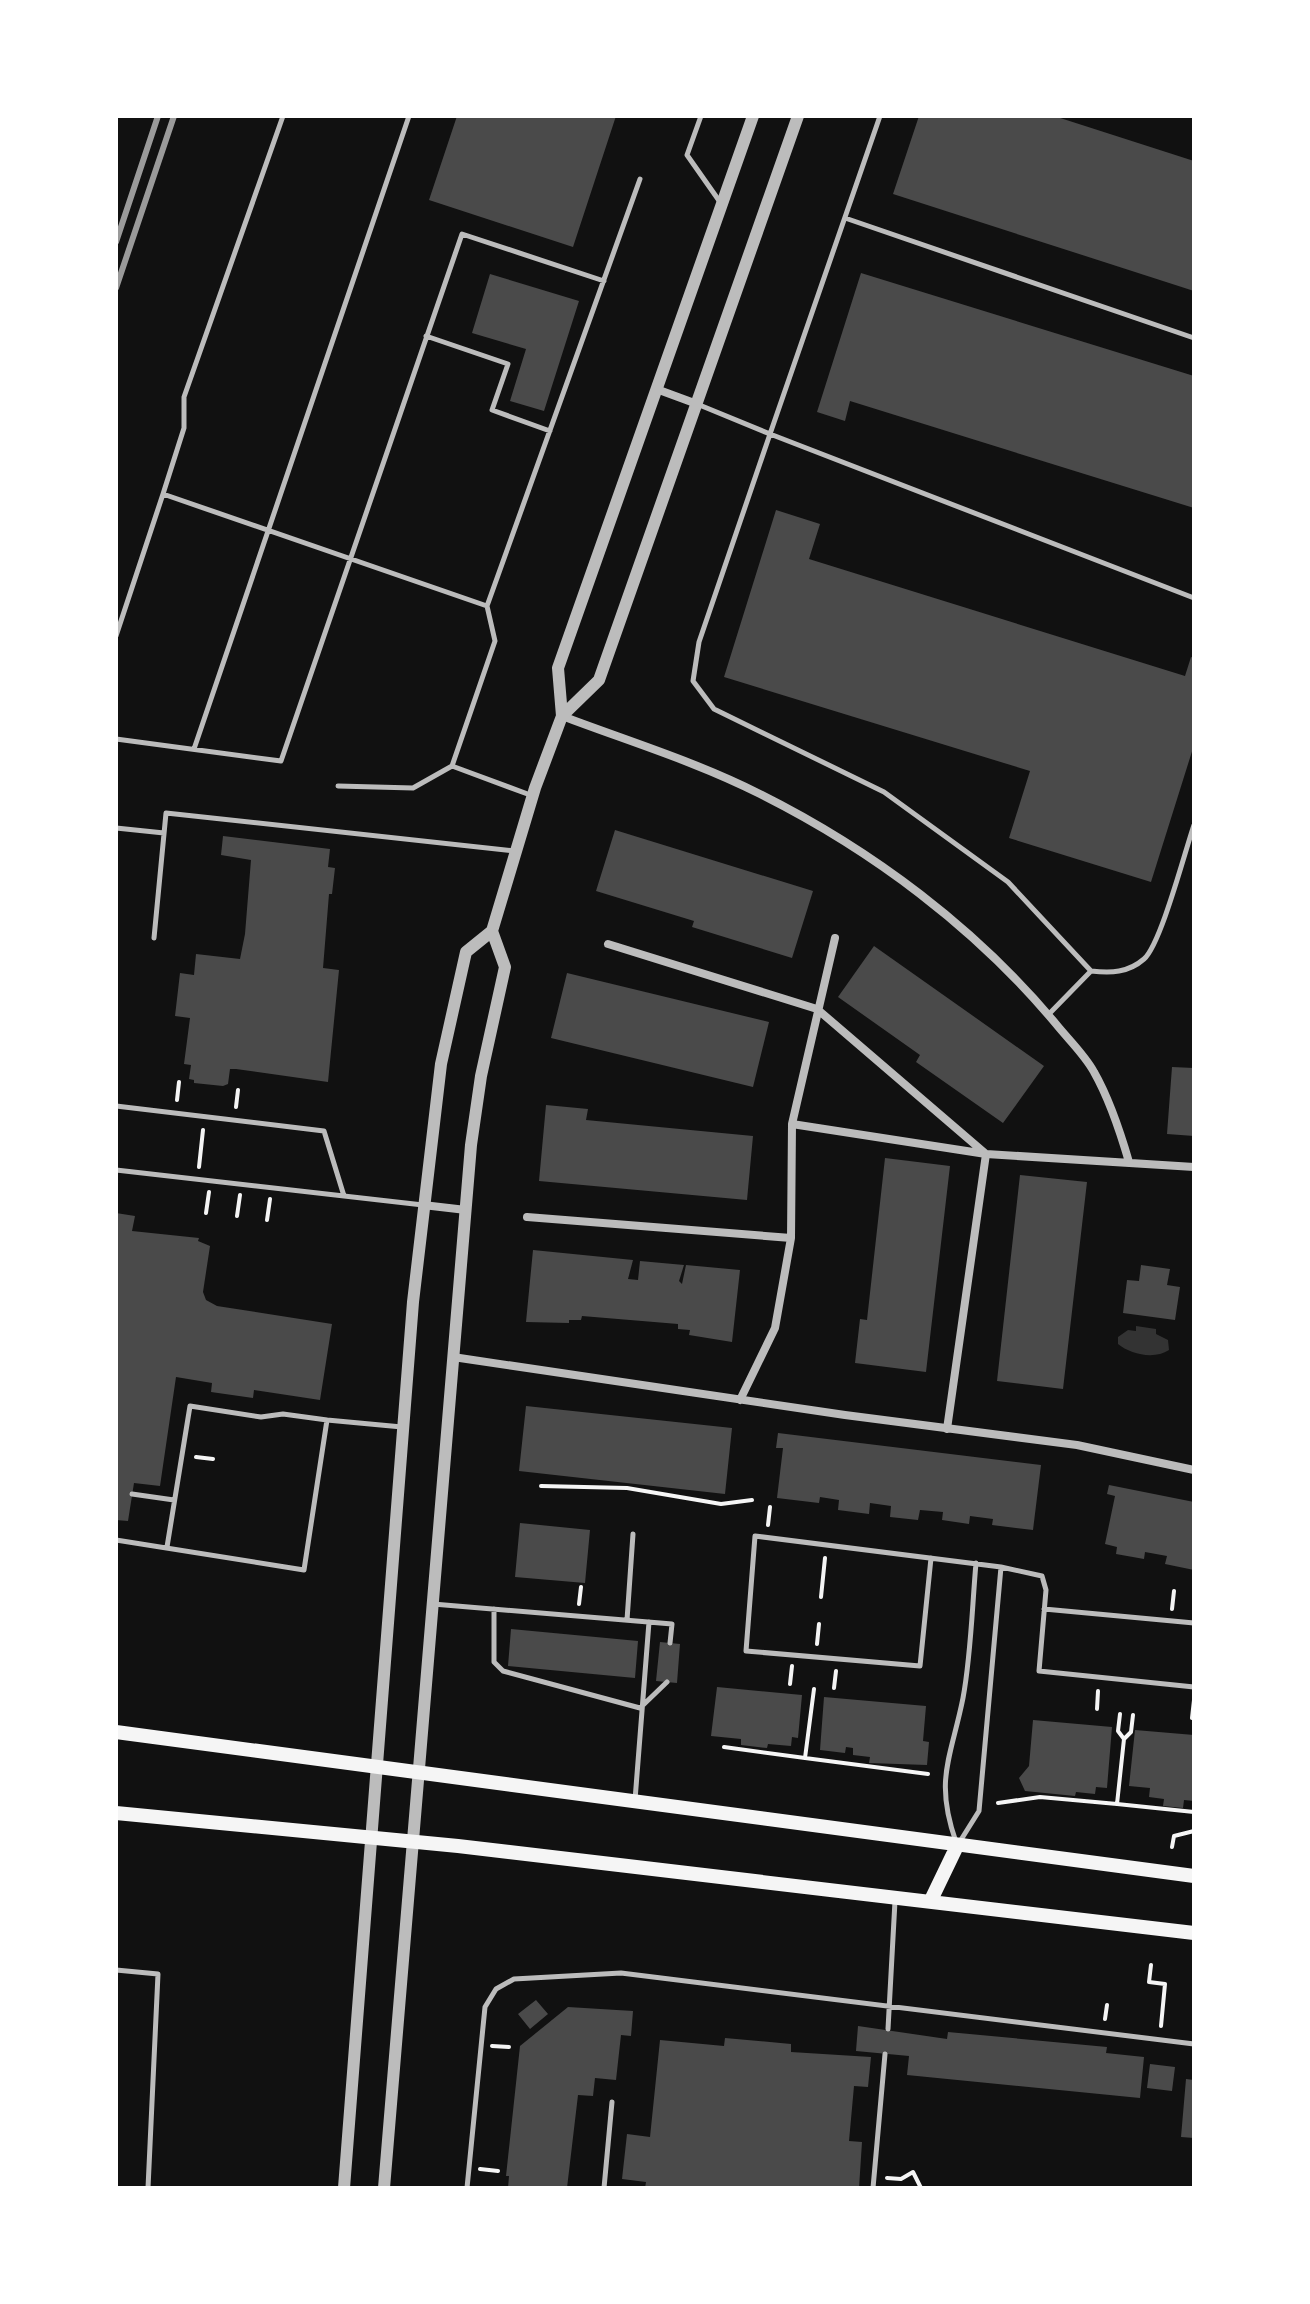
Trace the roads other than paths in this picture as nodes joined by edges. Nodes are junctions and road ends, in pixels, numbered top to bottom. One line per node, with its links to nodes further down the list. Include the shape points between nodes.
1 (283, 116): 17 (lane, via 184,397 184,428)
2 (409, 116): 18 (lane)
3 (701, 116): 8 (lane, via 687,155)
4 (753, 116): 8 (street)
5 (798, 116): 14 (street)
6 (880, 116): 9 (lane)
7 (640, 179): 10 (lane)
8 (721, 204): 13 (street)
9 (845, 218): 12 (lane); 16 (lane)
10 (604, 281): 11 (lane, via 462,234); 15 (lane)
11 (426, 336): 15 (lane, via 508,364 492,410); 19 (lane)
12 (1194, 338)
13 (659, 390): 14 (street); 23 (street, via 558,668)
14 (697, 404): 16 (lane); 23 (street, via 599,680)
15 (550, 431): 21 (lane)
16 (770, 434): 20 (lane); 37 (lane, via 699,642 693,681 714,709 884,792 1008,882)
17 (163, 494): 18 (lane); 22 (lane)
18 (267, 531): 19 (lane); 25 (lane)
19 (347, 560): 21 (lane); 25 (lane, via 281,761)
20 (1194, 598)
21 (487, 606): 26 (lane, via 495,641)
22 (116, 636)
23 (562, 716): 28 (street); 39 (street, via 695,765 820,826 935,906)
24 (116, 739): 25 (lane)
25 (194, 749)
26 (452, 766): 27 (lane, via 413,788); 28 (lane)
27 (338, 786)
28 (533, 796): 32 (street)
29 (1194, 825): 37 (lane, via 1145,958 1118,973)
30 (116, 828): 31 (lane)
31 (164, 833): 32 (lane, via 166,813); 34 (lane)
32 (516, 851): 33 (street)
33 (492, 931): 47 (street, via 466,952 441,1064); 48 (street, via 505,967 481,1076)
34 (154, 938)
35 (835, 938): 38 (street)
36 (608, 944): 38 (street)
37 (1091, 971): 39 (lane)
38 (817, 1009): 41 (street); 42 (street)
39 (1048, 1015): 43 (street, via 1093,1069)
40 (116, 1106): 46 (lane, via 324,1131)
41 (792, 1124): 42 (street); 50 (street)
42 (986, 1154): 43 (street); 55 (street)
43 (1129, 1162): 44 (street)
44 (1194, 1167)
45 (116, 1170): 46 (lane)
46 (344, 1196): 47 (lane)
47 (423, 1205): 48 (street); 54 (street)
48 (466, 1210): 51 (street)
49 (527, 1217): 50 (street)
50 (791, 1238): 52 (street, via 775,1328)
51 (453, 1357): 52 (street); 65 (street)
52 (740, 1400): 55 (street)
53 (327, 1420): 54 (lane); 58 (lane, via 190,1406); 61 (lane, via 304,1570)
54 (403, 1427): 76 (street)
55 (947, 1429): 56 (street, via 1077,1445)
56 (1194, 1470)
57 (132, 1494): 58 (lane)
58 (174, 1500): 61 (lane)
59 (633, 1534): 68 (lane)
60 (116, 1540): 61 (lane)
61 (167, 1547)
62 (931, 1558): 62 (lane, via 920,1666 746,1651 755,1536); 63 (lane)
63 (976, 1563): 64 (lane); 82 (lane, via 963,1697 948,1751 944,1808)
64 (1001, 1567): 67 (lane, via 1042,1576); 82 (lane, via 979,1811)
65 (432, 1604): 66 (lane); 77 (street)
66 (494, 1609): 68 (lane); 74 (lane, via 494,1662 503,1671)
67 (1044, 1609): 70 (lane); 73 (lane, via 1039,1671)
68 (627, 1620): 69 (lane)
69 (649, 1622): 71 (lane, via 672,1624); 74 (lane)
70 (1194, 1623)
71 (670, 1643)
72 (667, 1682): 74 (lane)
73 (1194, 1687)
74 (640, 1708): 78 (lane)
75 (116, 1732): 76 (main road)
76 (378, 1768): 77 (main road); 80 (street)
77 (420, 1774): 78 (main road); 81 (street)
78 (635, 1802): 82 (main road)
79 (116, 1813): 80 (main road)
80 (372, 1837): 81 (main road); 94 (street)
81 (414, 1842): 84 (main road); 95 (street)
82 (957, 1846): 83 (main road); 85 (main road)
83 (1194, 1876)
84 (896, 1896): 85 (main road); 88 (lane)
85 (931, 1900): 86 (main road)
86 (1194, 1933)
87 (116, 1970): 93 (lane, via 158,1974)
88 (890, 2005): 89 (lane); 90 (lane); 96 (lane, via 621,1973 514,1979 496,1989 485,2007)
89 (888, 2029)
90 (1194, 2044)
91 (885, 2054): 98 (lane)
92 (612, 2102): 97 (lane)
93 (148, 2188)
94 (344, 2188)
95 (384, 2188)
96 (467, 2188)
97 (604, 2188)
98 (873, 2188)

